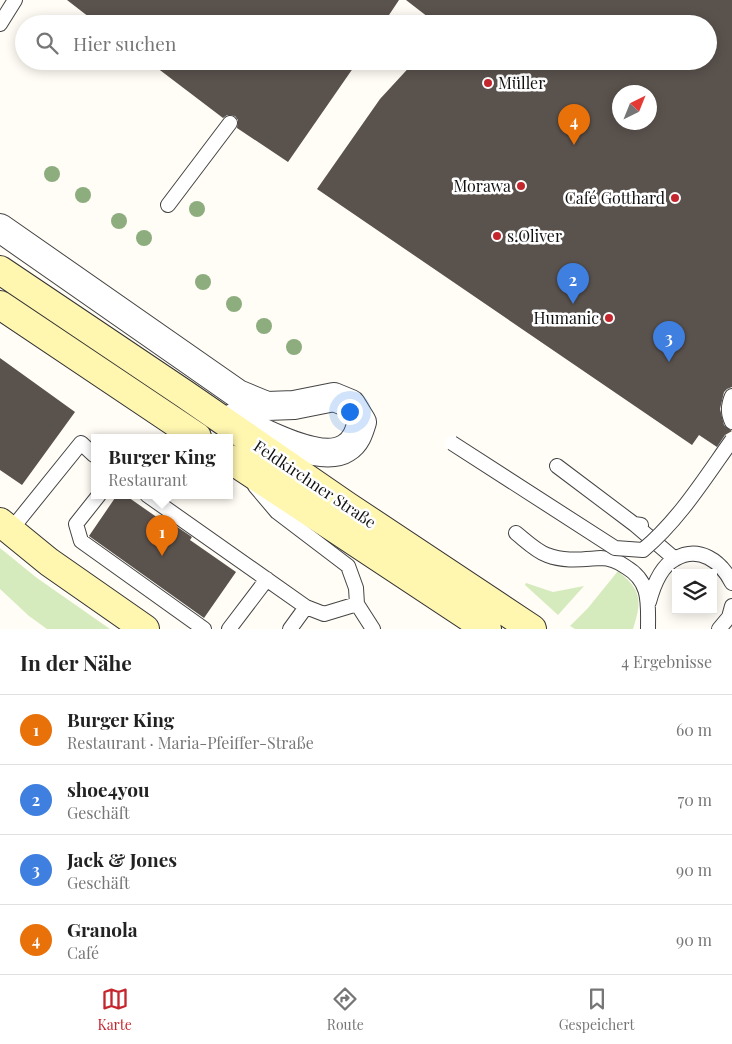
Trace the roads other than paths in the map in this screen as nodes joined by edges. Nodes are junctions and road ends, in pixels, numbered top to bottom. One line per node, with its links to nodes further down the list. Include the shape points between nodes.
1 (15, 0): 2 (lane)
2 (0, 24)
3 (230, 122): 4 (lane)
4 (168, 205)
5 (0, 228): 8 (street, via 238,394 267,406 294,405 334,397 351,404 362,422 358,435 346,448 322,454 286,443)
6 (0, 270): 8 (main road, Feldkirchner Straße)
7 (0, 305): 11 (main road)
8 (186, 395): 35 (main road, Feldkirchner Straße)
9 (732, 396): 10 (lane, via 729,406)
10 (732, 422)
11 (193, 434)
12 (732, 440): 13 (lane, bridge, via 665,530 644,550 615,548)
13 (452, 443)
14 (91, 452): 20 (lane, via 81,443)
15 (233, 461): 25 (lane, via 277,512 348,566 356,588)
16 (233, 461): 34 (main road, Feldkirchner Straße)
17 (557, 466): 22 (lane, via 638,524)
18 (96, 499): 30 (lane, via 76,524 81,541)
19 (153, 499): 23 (lane)
20 (5, 526): 29 (main road, via 49,562)
21 (516, 533): 26 (lane, via 546,555 563,559 604,558 617,561 643,581)
22 (674, 559): 24 (lane, via 700,554 715,560 726,570); 26 (lane, via 653,586)
23 (267, 579): 28 (lane); 31 (lane)
24 (732, 583)
25 (357, 604): 28 (lane, via 324,614); 33 (lane)
26 (648, 605): 36 (lane)
27 (732, 606): 37 (lane)
28 (306, 607): 32 (lane)
29 (145, 629)
30 (204, 629)
31 (229, 629)
32 (290, 629)
33 (373, 629)
34 (487, 629)
35 (532, 629)
36 (648, 629)
37 (720, 629)

